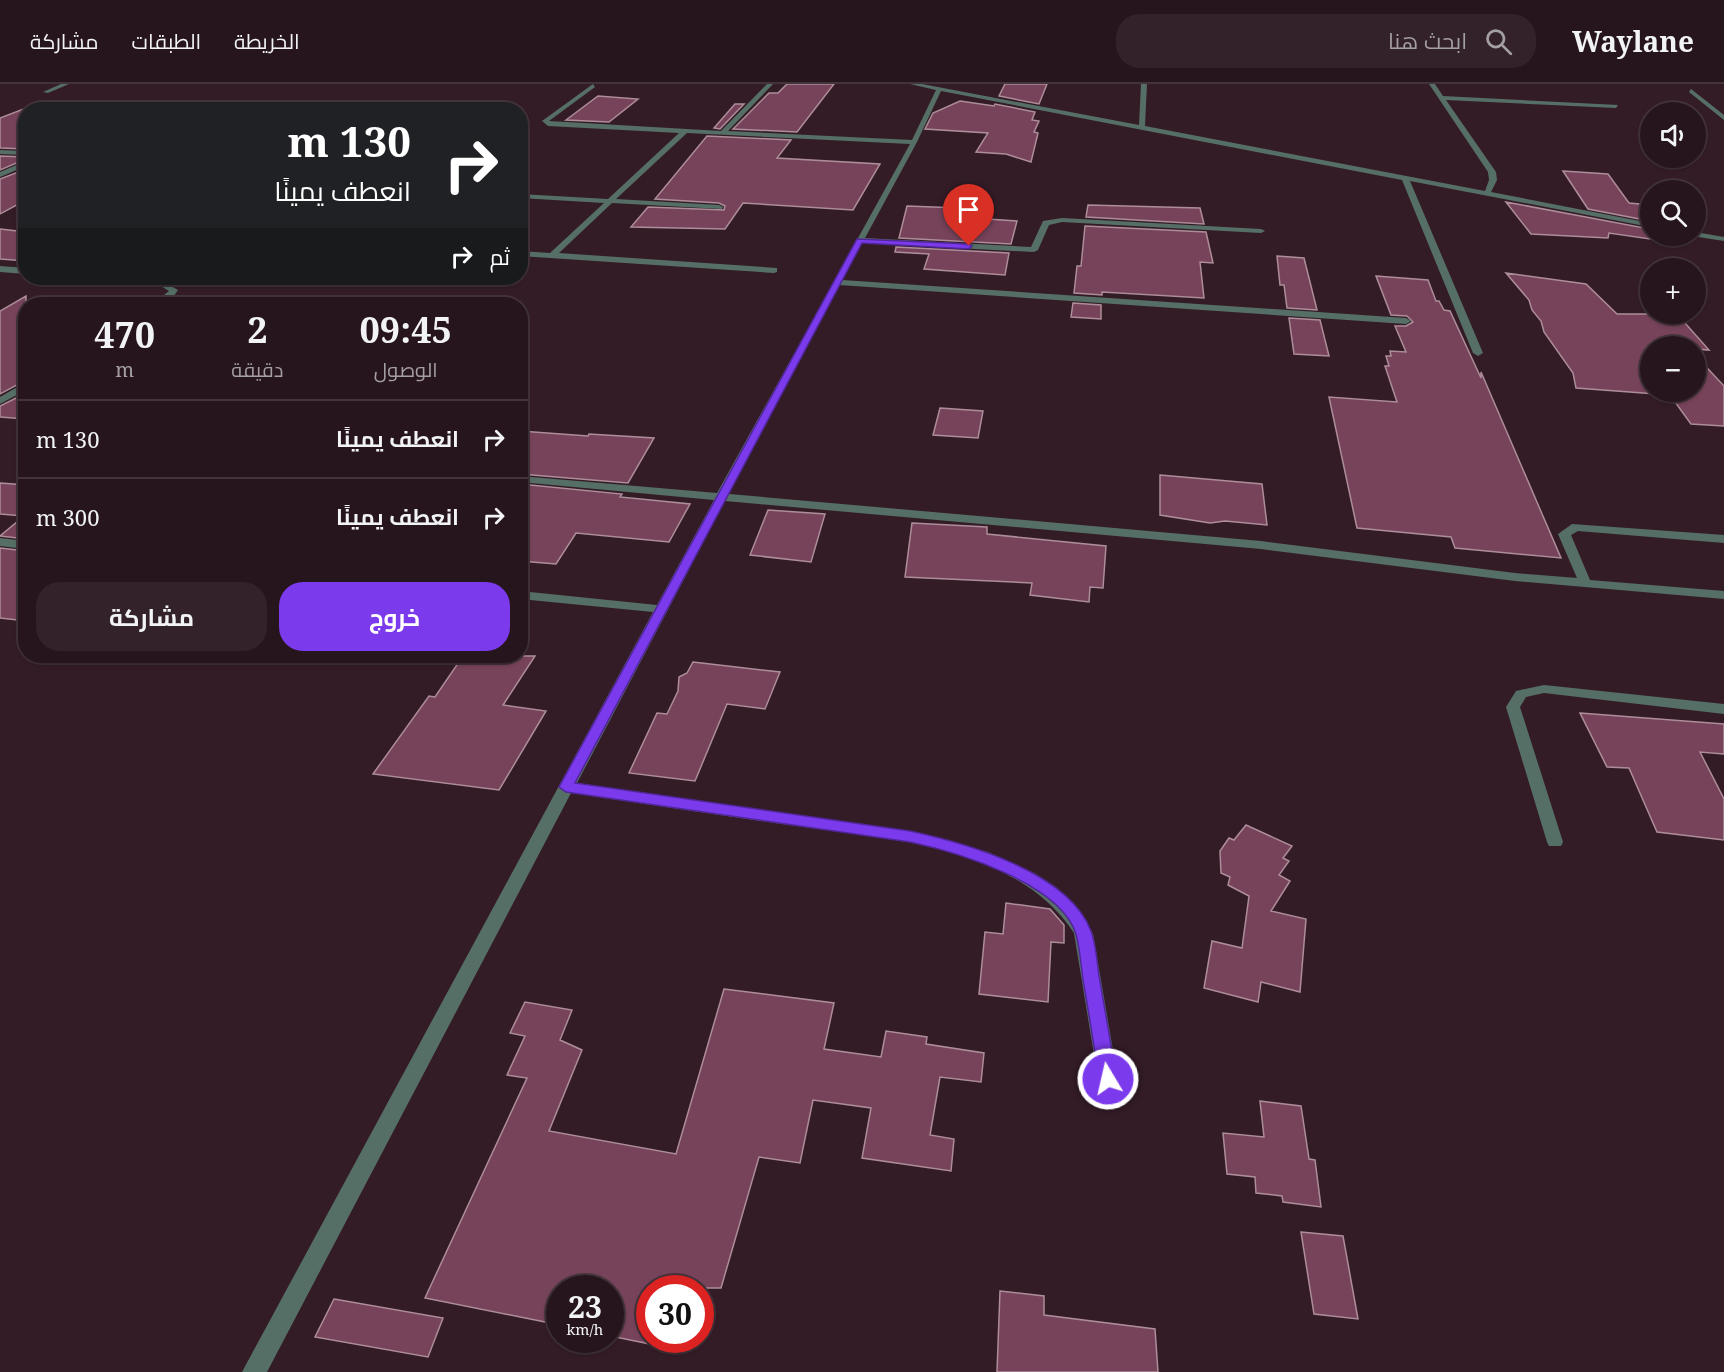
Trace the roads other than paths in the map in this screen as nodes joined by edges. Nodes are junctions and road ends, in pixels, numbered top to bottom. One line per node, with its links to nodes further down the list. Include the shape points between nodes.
1 (66, 84): 9 (street)
2 (770, 84): 17 (street)
3 (913, 84): 8 (street)
4 (964, 84): 11 (street)
5 (1144, 84): 15 (street)
6 (1432, 84): 12 (street)
7 (593, 86): 16 (street, via 545,121)
8 (939, 89): 11 (street); 18 (street)
9 (46, 92)
10 (1691, 92): 14 (street)
11 (960, 93): 15 (street)
12 (1440, 98): 13 (street); 26 (street, via 1492,172)
13 (1616, 106)
14 (1724, 118)
15 (1142, 128): 25 (street)
16 (684, 132): 17 (street); 28 (street)
17 (722, 134): 18 (street)
18 (914, 142): 35 (street)
19 (0, 152): 20 (street)
20 (18, 153)
21 (18, 166): 22 (street)
22 (14, 168): 23 (street); 24 (street)
23 (18, 168)
24 (0, 175)
25 (1405, 178): 26 (street); 46 (street)
26 (1487, 194): 30 (street)
27 (528, 196): 28 (street)
28 (610, 201): 29 (street); 38 (street)
29 (719, 207)
30 (1640, 223)
31 (1261, 231): 35 (street, via 1062,220 1046,223 1034,250)
32 (1706, 236): 34 (street)
33 (1706, 237): 36 (street)
34 (1724, 239)
35 (860, 240): 42 (street)
36 (1724, 248)
37 (528, 254): 38 (street)
38 (552, 255): 41 (street)
39 (0, 268): 40 (street)
40 (18, 270)
41 (774, 270)
42 (836, 282): 45 (street); 50 (street)
43 (164, 285): 44 (street, via 174,290)
44 (169, 297)
45 (1406, 321)
46 (1478, 353)
47 (18, 390): 48 (street)
48 (0, 401)
49 (528, 480): 50 (street)
50 (724, 495): 54 (street, via 1261,545 1515,578); 57 (street)
51 (1724, 539): 54 (street, via 1576,527 1564,534)
52 (0, 542): 53 (street)
53 (18, 543)
54 (1585, 583): 55 (street)
55 (1724, 594)
56 (528, 596): 57 (street)
57 (661, 609): 59 (street)
58 (1724, 709): 60 (street, via 1544,689 1526,690 1516,697 1513,707)
59 (566, 787): 61 (street, via 942,843 1023,875 1064,902 1084,932); 62 (street)
60 (1555, 842)
61 (1108, 1079)
62 (254, 1372)

